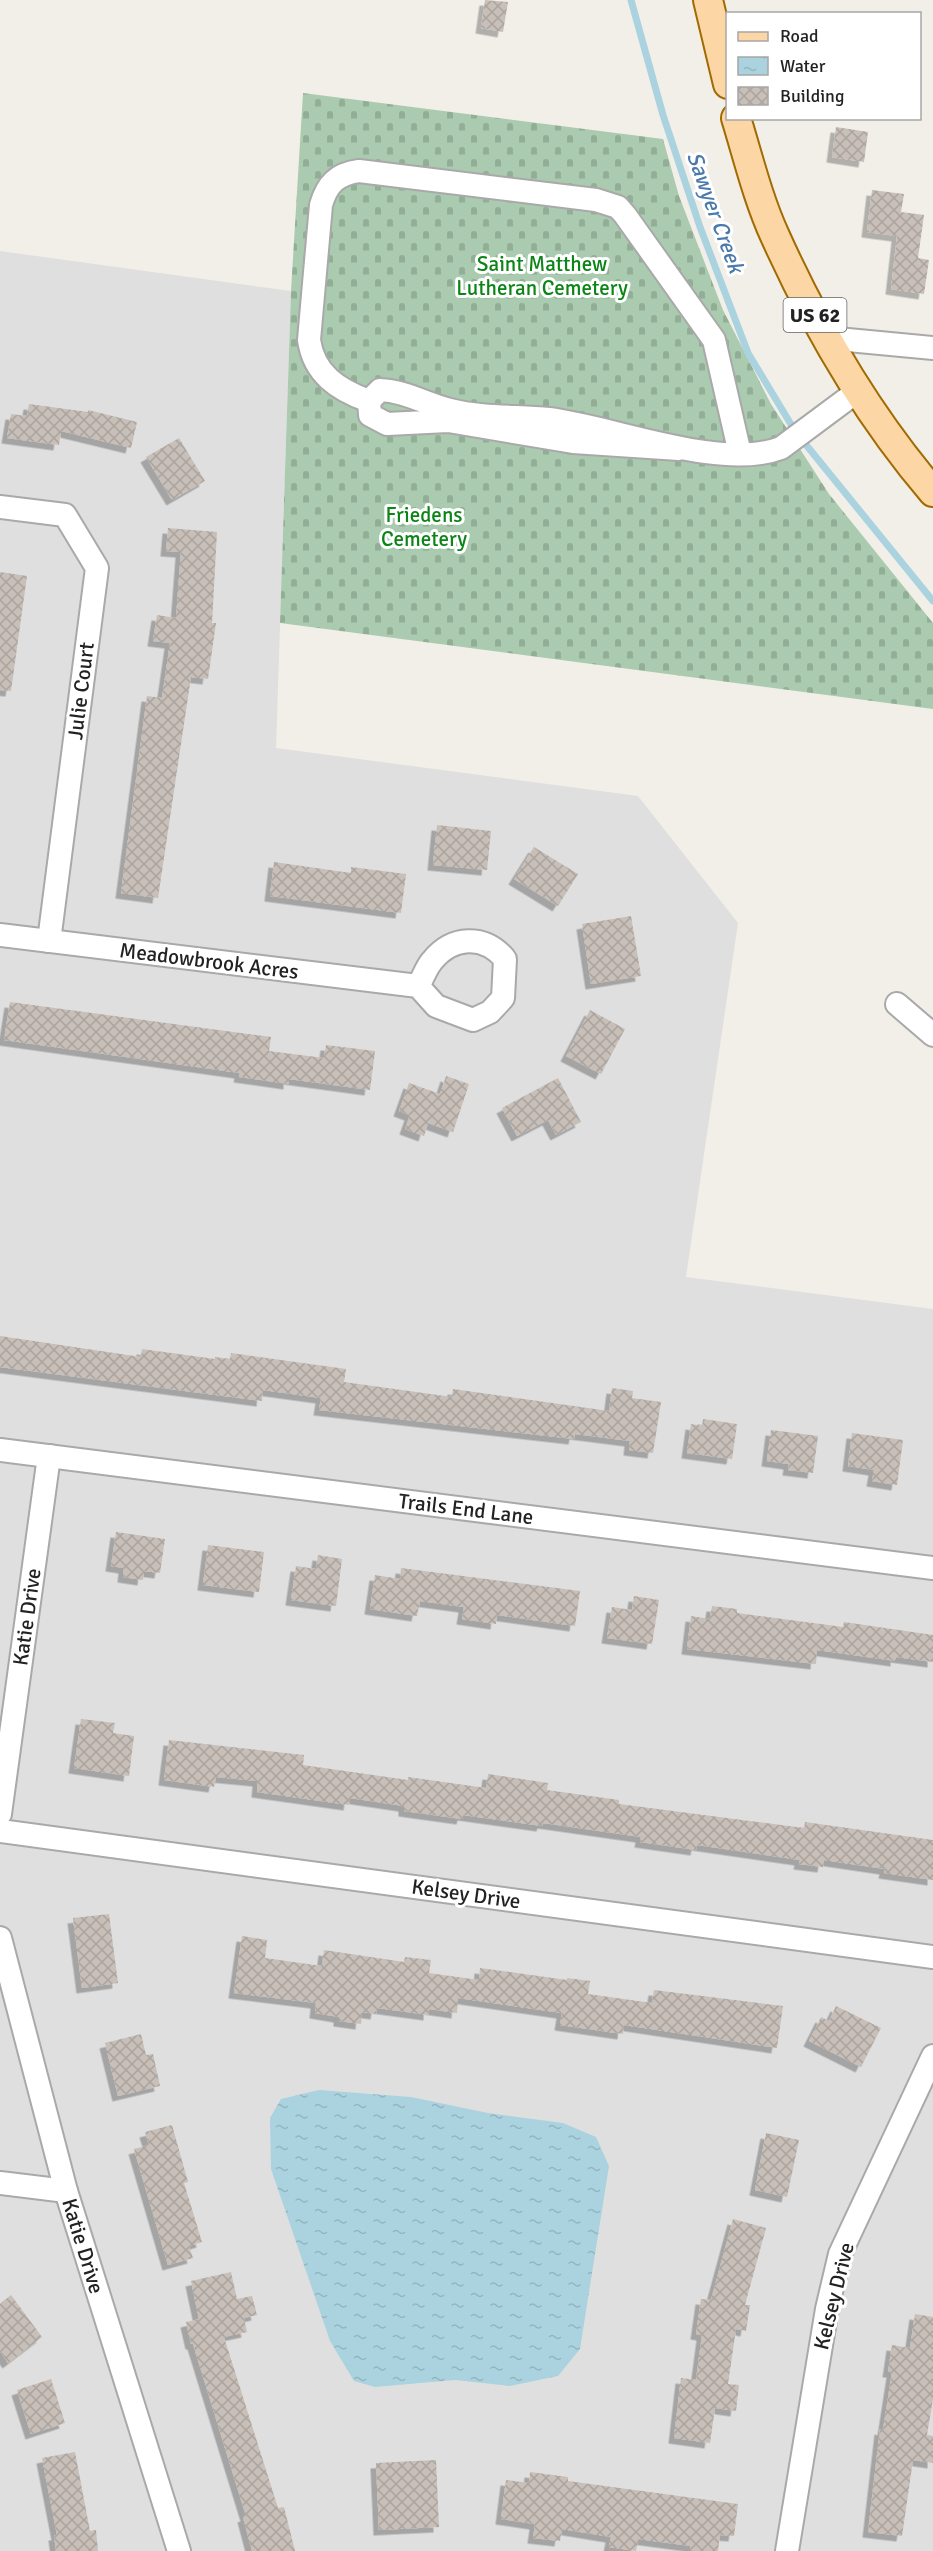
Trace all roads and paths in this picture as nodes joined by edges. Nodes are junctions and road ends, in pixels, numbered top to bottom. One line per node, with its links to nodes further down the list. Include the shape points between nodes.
1 (708, 0): 2 (main road)
2 (726, 76)
3 (737, 120): 4 (main road, US 62, via 774,234)
4 (827, 338): 5 (street); 6 (main road, US 62)
5 (933, 348)
6 (859, 390): 9 (street, via 781,448); 10 (main road, US 62, via 902,455)
7 (369, 401): 8 (street, via 380,390 394,390 450,410 577,424); 8 (street, via 370,415 387,424 448,421 573,442); 9 (street, via 329,381 311,354 321,205 333,181 344,173 359,171 596,200 618,207 626,215 707,327 718,351)
8 (679, 448): 9 (street)
9 (740, 454)
10 (933, 492)
11 (0, 507): 13 (street, Julie Court, via 65,515 97,568)
12 (0, 935): 13 (street, Meadowbrook Acres)
13 (49, 941): 14 (street, Meadowbrook Acres)
14 (418, 986)
15 (897, 1004): 16 (street)
16 (933, 1035)
17 (0, 1450): 18 (street, Trails End Lane)
18 (50, 1456): 19 (street, Trails End Lane); 20 (street, Katie Drive)
19 (933, 1568)
20 (0, 1814)
21 (0, 1831): 23 (street, Kelsey Drive)
22 (0, 1938): 26 (street, Katie Drive)
23 (933, 1957)
24 (933, 2056): 28 (street, Kelsey Drive, via 840,2254 826,2309)
25 (0, 2183): 26 (street)
26 (66, 2191): 27 (street, Katie Drive)
27 (179, 2551)
28 (787, 2551)

